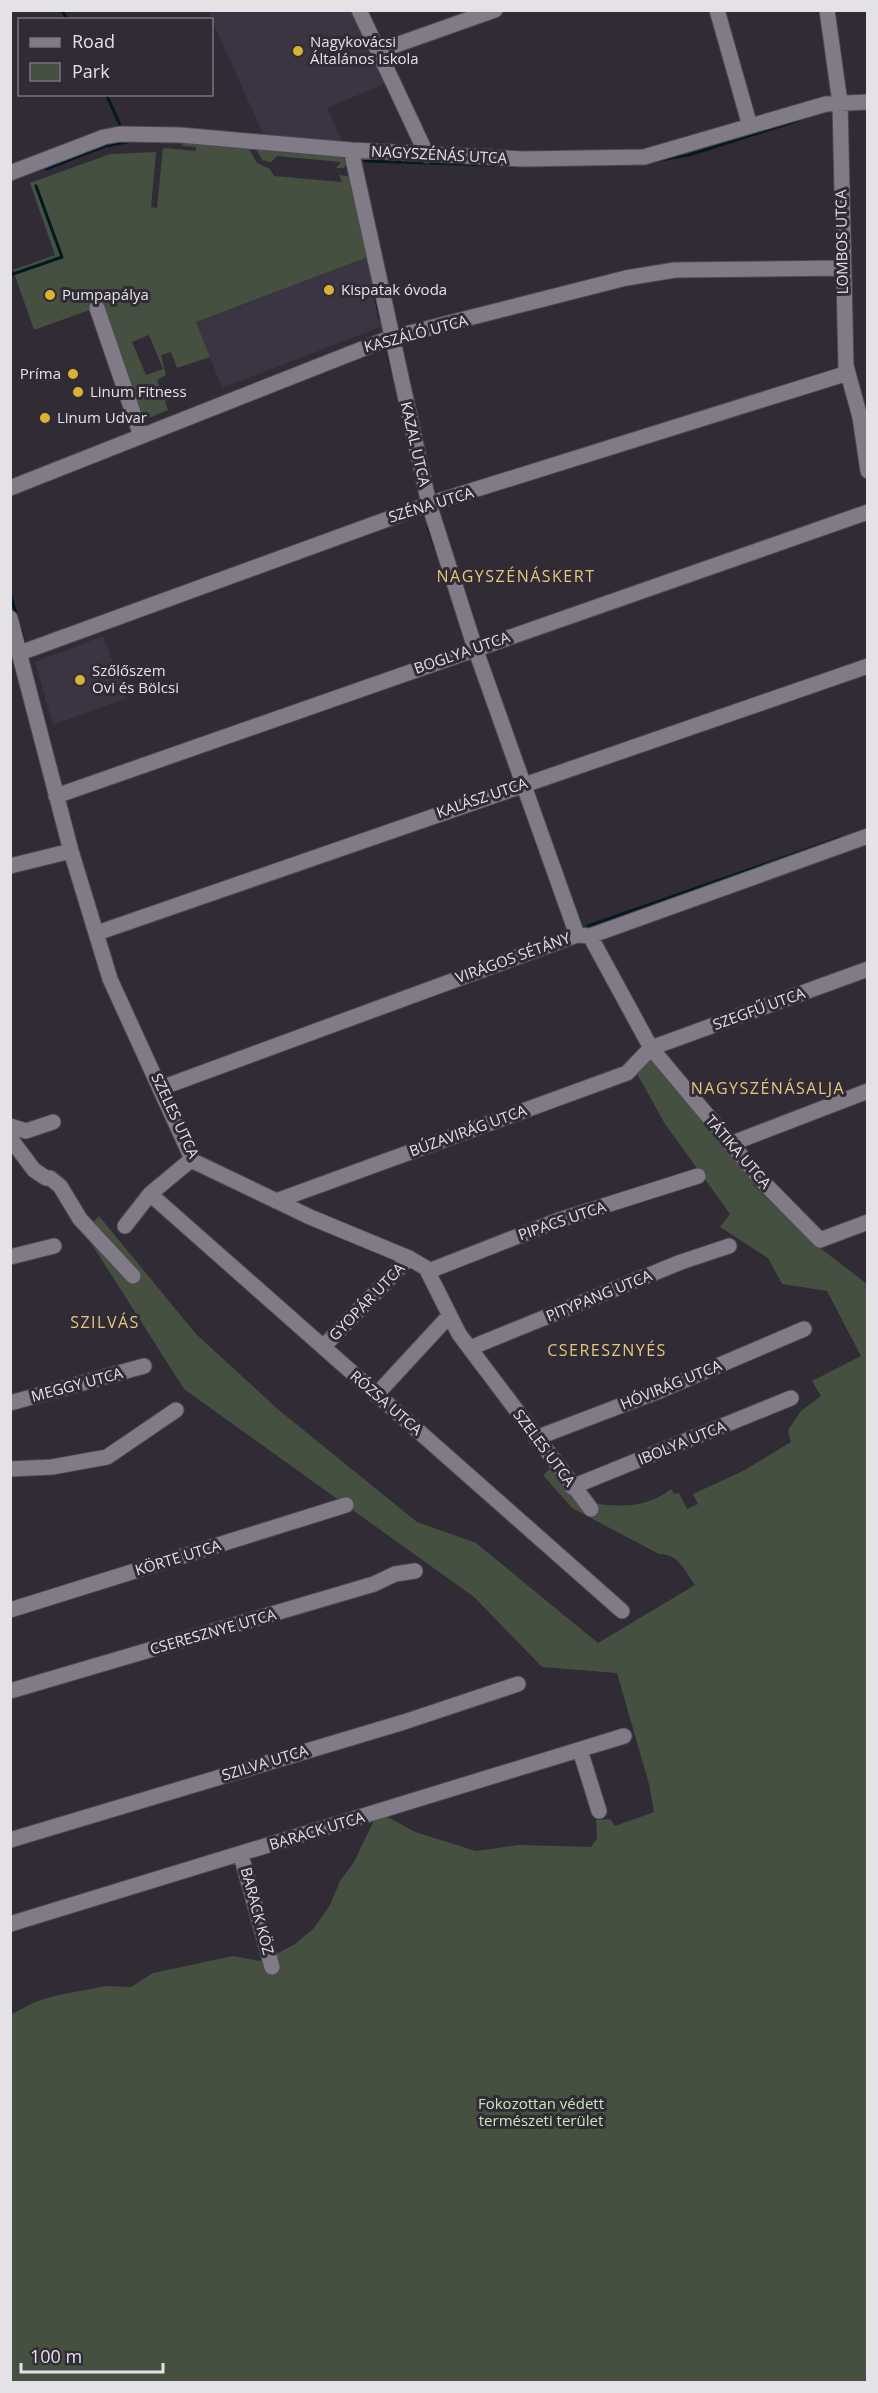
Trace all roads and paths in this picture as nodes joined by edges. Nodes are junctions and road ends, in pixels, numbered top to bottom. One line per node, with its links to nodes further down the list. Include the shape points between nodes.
1 (359, 10): 5 (street)
2 (495, 10): 5 (street)
3 (717, 10): 8 (street)
4 (827, 10): 7 (street, LOMBOS UTCA)
5 (379, 51): 10 (street)
6 (867, 102): 7 (street, NAGYSZÉNÁS UTCA)
7 (840, 103): 8 (street, NAGYSZÉNÁS UTCA); 12 (street, LOMBOS UTCA)
8 (750, 126): 10 (street, NAGYSZÉNÁS UTCA, via 644,157 523,159)
9 (351, 150): 10 (street, NAGYSZÉNÁS UTCA); 11 (street, NAGYSZÉNÁS UTCA, via 180,135 120,134); 14 (street, KAZAL UTCA)
10 (427, 155)
11 (10, 173)
12 (842, 268): 14 (street, KASZÁLÓ UTCA, via 675,270 626,278); 15 (street, LOMBOS UTCA)
13 (97, 308): 16 (street)
14 (390, 338): 16 (street, KASZÁLÓ UTCA); 19 (street, KAZAL UTCA)
15 (848, 373): 17 (street, LOMBOS UTCA, via 860,417); 19 (street, SZÉNA UTCA)
16 (141, 436): 18 (street, KASZÁLÓ UTCA)
17 (867, 471)
18 (10, 488)
19 (429, 504): 22 (street, KAZAL UTCA); 23 (street, SZÉNA UTCA)
20 (867, 512): 22 (street, BOGLYA UTCA)
21 (10, 618): 23 (street, SZELES UTCA)
22 (475, 648): 25 (street, KAZAL UTCA); 26 (street, BOGLYA UTCA)
23 (20, 653): 26 (street, SZELES UTCA)
24 (867, 666): 25 (street, KALÁSZ UTCA)
25 (524, 783): 30 (street, KALÁSZ UTCA); 31 (street, KAZAL UTCA)
26 (57, 796): 28 (street, SZELES UTCA)
27 (867, 836): 31 (street, VIRÁGOS SÉTÁNY)
28 (71, 850): 29 (street); 30 (street, SZELES UTCA)
29 (10, 866)
30 (97, 933): 34 (street, SZELES UTCA, via 111,981)
31 (583, 935): 33 (street, TÁTIKA UTCA); 34 (street, VIRÁGOS SÉTÁNY)
32 (867, 969): 33 (street, SZEGFŰ UTCA)
33 (651, 1048): 39 (street, TÁTIKA UTCA); 43 (street, BÚZAVIRÁG UTCA, via 627,1073)
34 (161, 1088): 40 (street, SZELES UTCA)
35 (867, 1091): 39 (street)
36 (53, 1122): 37 (street, via 26,1131)
37 (10, 1126)
38 (10, 1138): 51 (street, via 34,1170 60,1186 80,1219)
39 (730, 1144): 44 (street, TÁTIKA UTCA, via 820,1240)
40 (192, 1159): 42 (street); 43 (street, SZELES UTCA)
41 (698, 1176): 50 (street, PIPACS UTCA, via 559,1220)
42 (150, 1194): 45 (street); 54 (street, RÓZSA UTCA)
43 (276, 1201): 49 (street, SZELES UTCA)
44 (867, 1222)
45 (125, 1226)
46 (54, 1246): 48 (street)
47 (729, 1246): 55 (street, PITYPANG UTCA)
48 (10, 1257)
49 (409, 1258): 50 (street, SZELES UTCA); 54 (street, GYOPÁR UTCA)
50 (429, 1271): 52 (street, SZELES UTCA)
51 (133, 1276)
52 (448, 1316): 55 (street, SZELES UTCA); 57 (street)
53 (804, 1329): 61 (street, HÓVIRÁG UTCA)
54 (324, 1346): 57 (street, RÓZSA UTCA)
55 (470, 1348): 61 (street, SZELES UTCA)
56 (144, 1366): 59 (street, MEGGY UTCA)
57 (376, 1395): 68 (street, RÓZSA UTCA)
58 (791, 1398): 63 (street, IBOLYA UTCA)
59 (10, 1403)
60 (176, 1410): 62 (street, via 107,1456 52,1467)
61 (536, 1438): 63 (street, SZELES UTCA)
62 (10, 1469)
63 (572, 1487): 65 (street, SZELES UTCA)
64 (346, 1505): 67 (street, KÖRTE UTCA)
65 (591, 1509)
66 (415, 1571): 70 (street, CSERESZNYE UTCA)
67 (10, 1610)
68 (622, 1611)
69 (518, 1684): 74 (street, SZILVA UTCA)
70 (10, 1691)
71 (624, 1736): 72 (street, BARACK UTCA)
72 (580, 1750): 73 (street); 75 (street, BARACK UTCA)
73 (599, 1811)
74 (10, 1840)
75 (241, 1855): 76 (street, BARACK UTCA); 77 (street, BARACK KÖZ)
76 (10, 1924)
77 (272, 1967)

